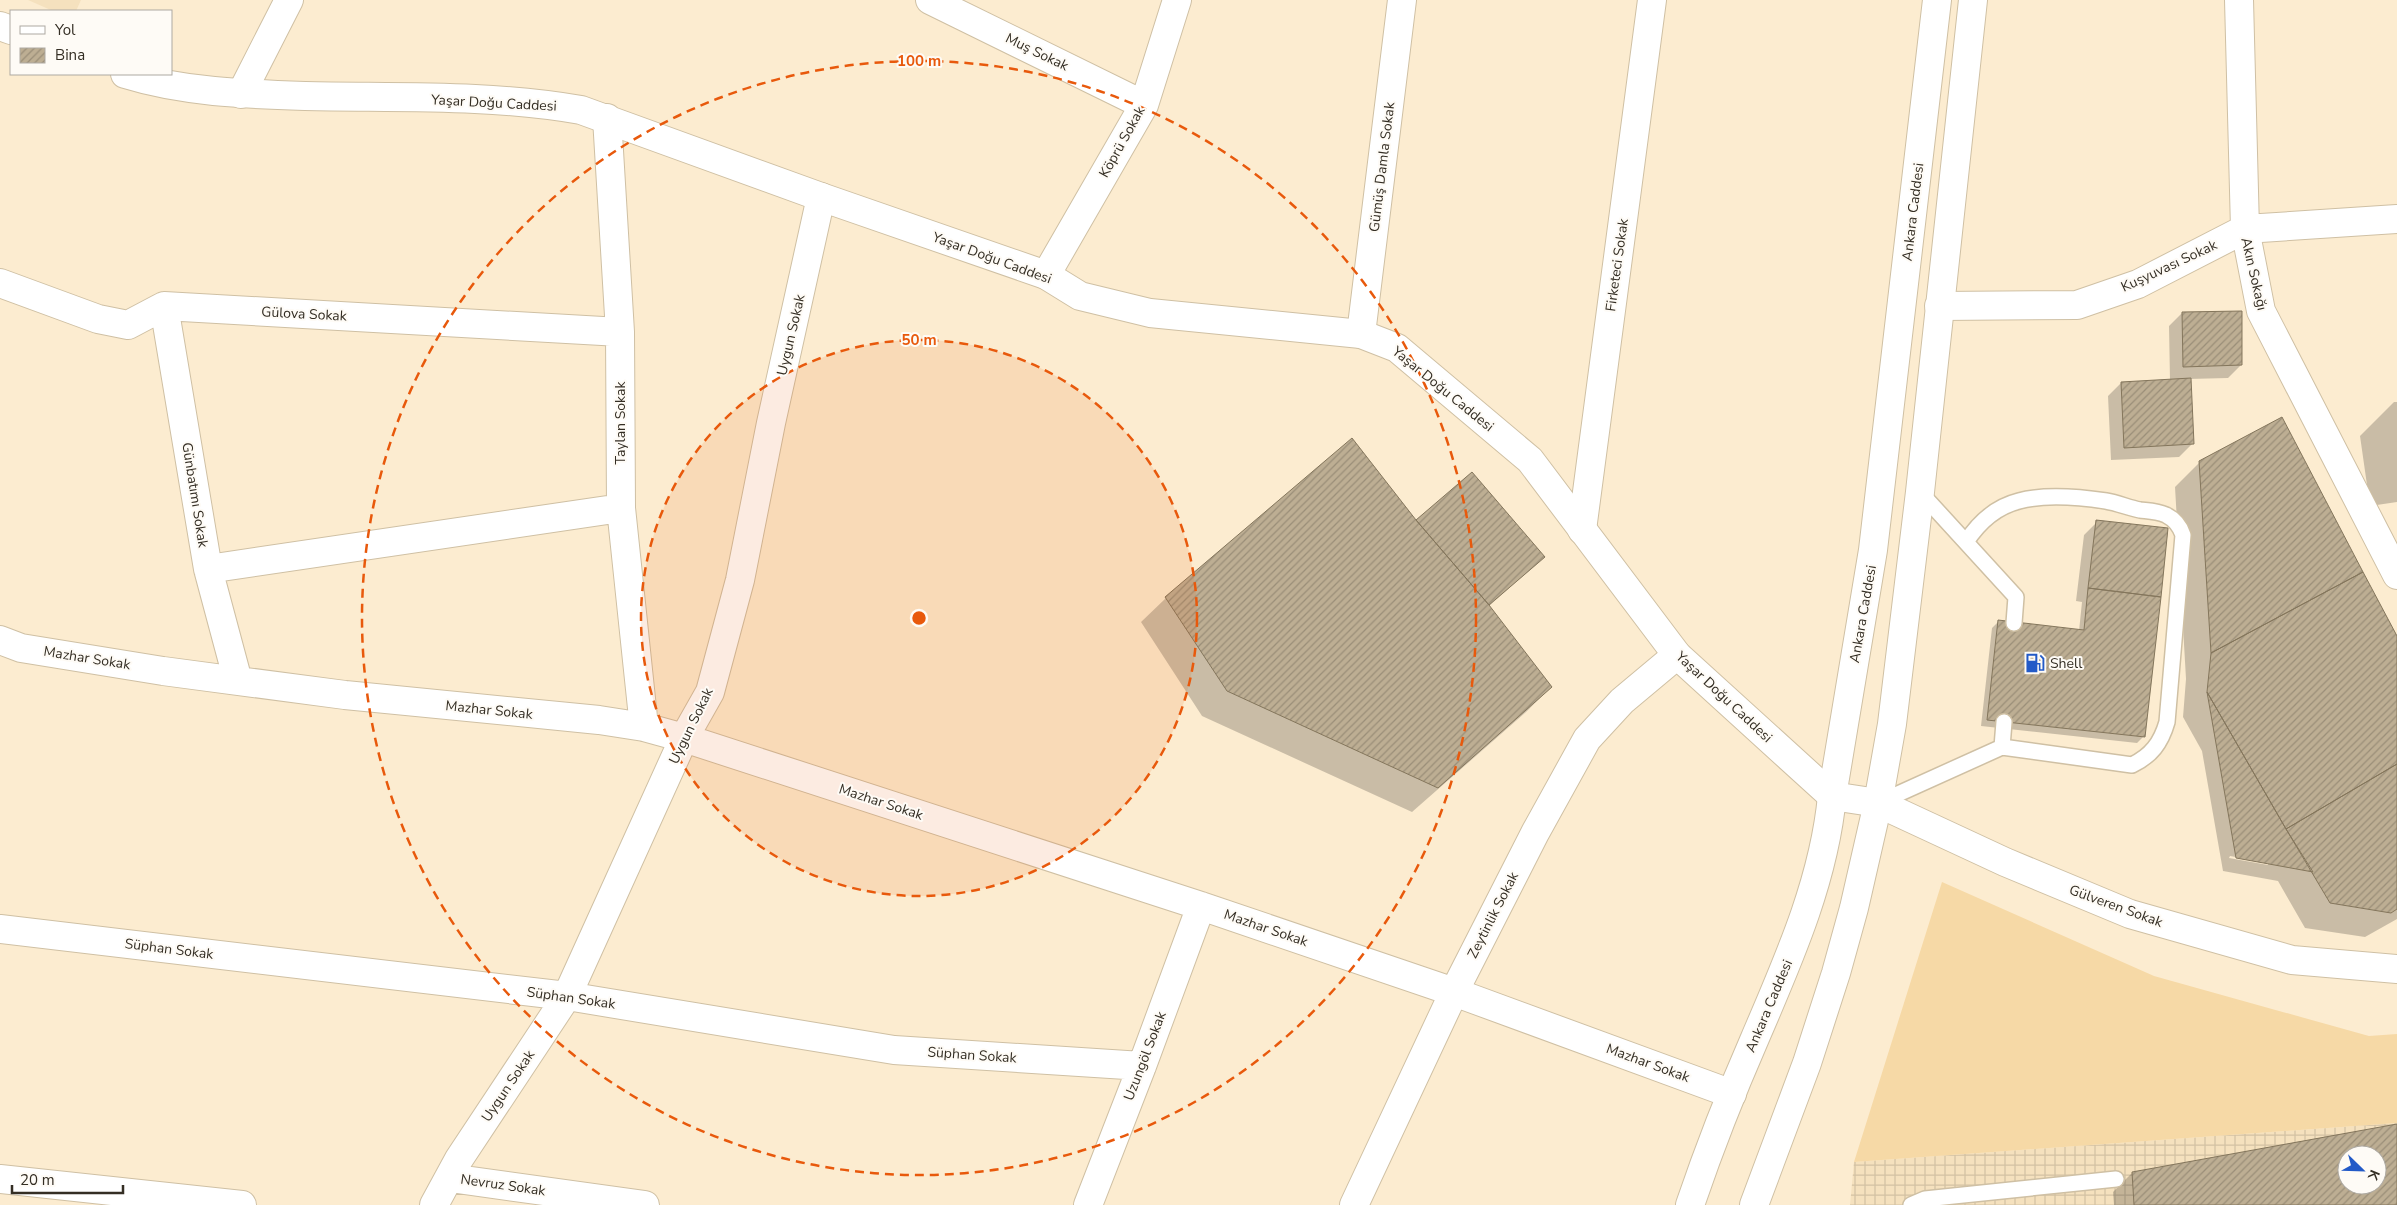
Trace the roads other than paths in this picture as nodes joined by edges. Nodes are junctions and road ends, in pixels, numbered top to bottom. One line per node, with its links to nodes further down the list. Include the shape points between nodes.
1 (289, 0): 10 (street)
2 (930, 0): 11 (street, Muş Sokak)
3 (1177, 0): 11 (street, Köprü Sokak)
4 (1402, 0): 21 (street, Gümüş Damla Sokak)
5 (1652, 0): 24 (street, Firketeci Sokak)
6 (1937, 0): 36 (street, Ankara Caddesi, via 1873,550)
7 (1973, 0): 19 (street)
8 (2238, 0): 15 (street, Akın Sokağı)
9 (129, 75): 10 (street, Yaşar Doğu Caddesi)
10 (241, 94): 12 (street, Yaşar Doğu Caddesi, via 544,103)
11 (1144, 105): 16 (street, Köprü Sokak)
12 (607, 118): 13 (street, Yaşar Doğu Caddesi); 20 (street, Taylan Sokak)
13 (822, 198): 16 (street, Yaşar Doğu Caddesi); 34 (street, Uygun Sokak, via 730,622 710,692)
14 (2397, 219): 15 (street, Kuşyuvası Sokak)
15 (2244, 230): 19 (street, Kuşyuvası Sokak, via 2138,284 2077,305); 27 (street, Akın Sokağı, via 2261,311)
16 (1046, 275): 21 (street, Yaşar Doğu Caddesi, via 1080,296 1150,313)
17 (0, 283): 18 (street, via 98,319 128,325)
18 (164, 306): 20 (street, Gülova Sokak); 26 (street, Günbatımı Sokak)
19 (1939, 306): 22 (street)
20 (620, 332): 23 (street, Taylan Sokak)
21 (1361, 334): 24 (street, Yaşar Doğu Caddesi, via 1397,348 1530,460)
22 (1920, 492): 25 (lane); 37 (street, via 1892,724)
23 (620, 508): 26 (street); 33 (street, Taylan Sokak)
24 (1582, 530): 30 (street, Yaşar Doğu Caddesi)
25 (1966, 542): 28 (lane, via 2016,597); 35 (lane, via 1988,516 2002,507 2031,498 2090,500 2153,511 2174,520 2183,535 2166,722 2154,750 2132,765)
26 (208, 569): 31 (street, Günbatımı Sokak)
27 (2397, 575)
28 (2014, 623)
29 (0, 640): 31 (street, Mazhar Sokak, via 21,648)
30 (1677, 655): 36 (street, Yaşar Doğu Caddesi); 41 (street, Zeytinlik Sokak, via 1622,701 1587,739)
31 (238, 681): 33 (street, Mazhar Sokak)
32 (2004, 722): 35 (lane)
33 (644, 727): 34 (street, Mazhar Sokak)
34 (684, 738): 38 (street, Mazhar Sokak); 42 (street, Uygun Sokak)
35 (2002, 747): 37 (lane)
36 (1832, 796): 37 (street, Gülveren Sokak); 44 (street, Ankara Caddesi, via 1830,822 1804,917 1779,986)
37 (1878, 803): 40 (street, Gülveren Sokak, via 2005,862 2130,914 2292,960); 54 (street, via 1836,973 1807,1063)
38 (1201, 906): 41 (street, Mazhar Sokak); 43 (street, Uzungöl Sokak)
39 (0, 928): 42 (street, Süphan Sokak)
40 (2397, 969)
41 (1454, 992): 44 (street, Mazhar Sokak); 52 (street, Zeytinlik Sokak)
42 (567, 996): 43 (street, Süphan Sokak, via 894,1050); 45 (street, Uygun Sokak, via 459,1159)
43 (1142, 1066): 51 (street, Uzungöl Sokak)
44 (1732, 1094): 53 (street, Ankara Caddesi)
45 (450, 1178): 49 (street, Uygun Sokak); 50 (street, Nevruz Sokak)
46 (0, 1179): 48 (street)
47 (2116, 1179): 55 (lane, via 1925,1199)
48 (242, 1205)
49 (434, 1205)
50 (645, 1205)
51 (1088, 1205)
52 (1354, 1205)
53 (1690, 1205)
54 (1754, 1205)
55 (1911, 1205)

